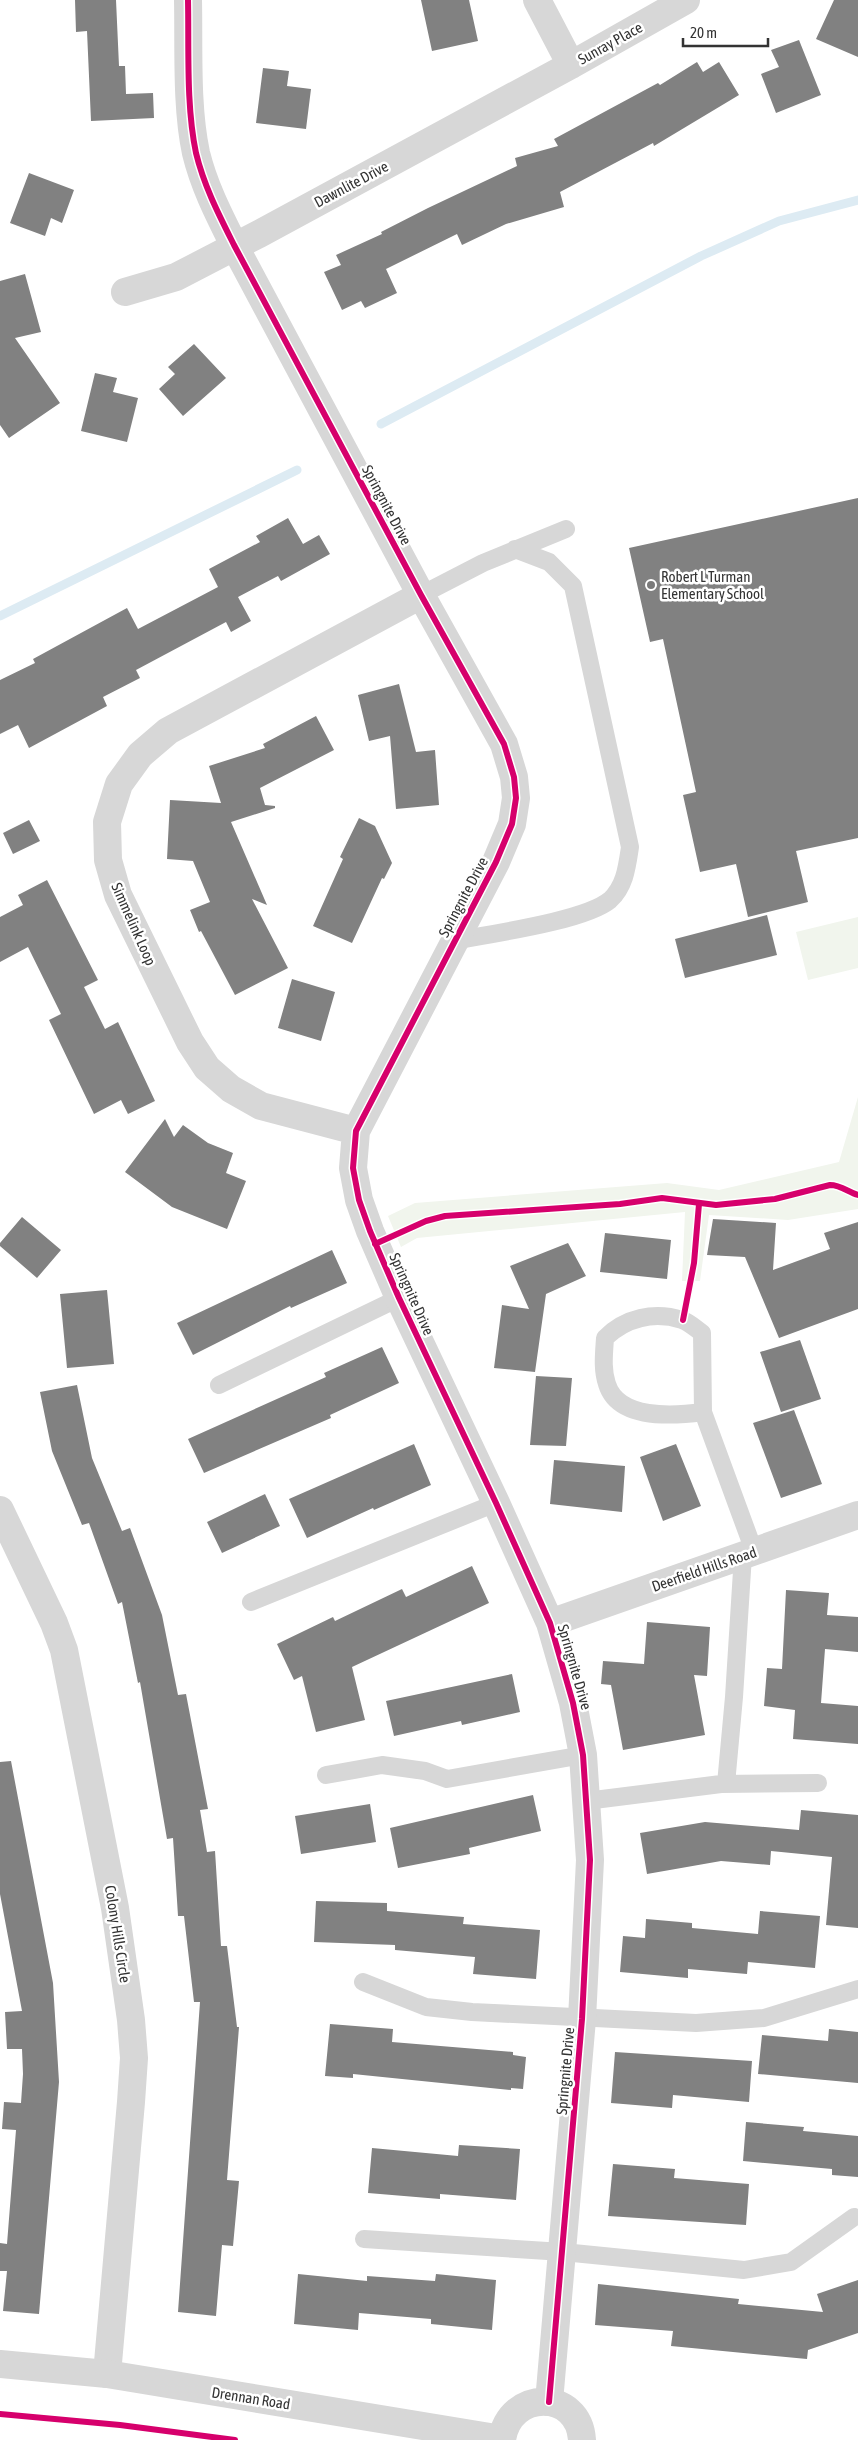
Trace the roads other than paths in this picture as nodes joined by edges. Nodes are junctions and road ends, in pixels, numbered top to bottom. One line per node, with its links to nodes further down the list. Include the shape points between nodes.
1 (188, 0): 5 (street, Springnite Drive, via 191,109 196,152 208,192)
2 (537, 0): 4 (street, Sunray Place)
3 (686, 0): 4 (street, Sunray Place)
4 (571, 65): 5 (street, Dawnlite Drive)
5 (234, 245): 6 (street, Dawnlite Drive, via 176,277); 9 (street, Springnite Drive)
6 (125, 292)
7 (566, 529): 8 (lane)
8 (515, 549): 9 (lane); 10 (lane, via 549,562 573,586 630,847 626,877 610,900 586,914)
9 (421, 595): 10 (street, Springnite Drive, via 504,744 514,777 516,798 512,824 496,862); 11 (street, Simmelink Loop, via 168,730 140,755 119,784 107,822 108,860 118,895 190,1042 207,1068 231,1089 260,1106)
10 (454, 941): 11 (street, Springnite Drive)
11 (356, 1131): 12 (street, Springnite Drive, via 353,1168 359,1200)
12 (399, 1298): 13 (lane); 15 (street, Springnite Drive)
13 (218, 1385)
14 (703, 1412): 14 (lane, via 677,1415 624,1406 607,1386 603,1367 605,1338 616,1327 647,1315 683,1320 702,1333); 18 (lane)
15 (496, 1503): 19 (lane); 20 (street, Springnite Drive)
16 (0, 1510): 33 (street, Colony Hills Circle, via 64,1650 115,1908 131,2020 134,2058)
17 (858, 1515): 18 (street, Deerfield Hills Road)
18 (748, 1553): 20 (street, Deerfield Hills Road); 24 (lane)
19 (251, 1602)
20 (550, 1623): 21 (street, Springnite Drive, via 574,1703)
21 (583, 1755): 22 (lane, via 447,1779 425,1771 382,1766); 25 (street, Springnite Drive)
22 (326, 1775)
23 (818, 1783): 24 (lane)
24 (726, 1784): 25 (lane)
25 (586, 1801): 28 (street, Springnite Drive, via 590,1860)
26 (363, 1982): 28 (lane, via 426,2007)
27 (858, 1989): 28 (lane, via 764,2018 696,2023)
28 (582, 2019): 31 (street, Springnite Drive)
29 (854, 2216): 31 (lane, via 791,2262 744,2270)
30 (364, 2239): 31 (lane)
31 (563, 2252): 34 (street, Springnite Drive)
32 (0, 2364): 33 (street, Drennan Road)
33 (107, 2374): 35 (street, Drennan Road)
34 (549, 2402): 35 (street, via 535,2401 522,2406 505,2426); 36 (street, via 560,2405 578,2421)
35 (502, 2440)
36 (582, 2440)

